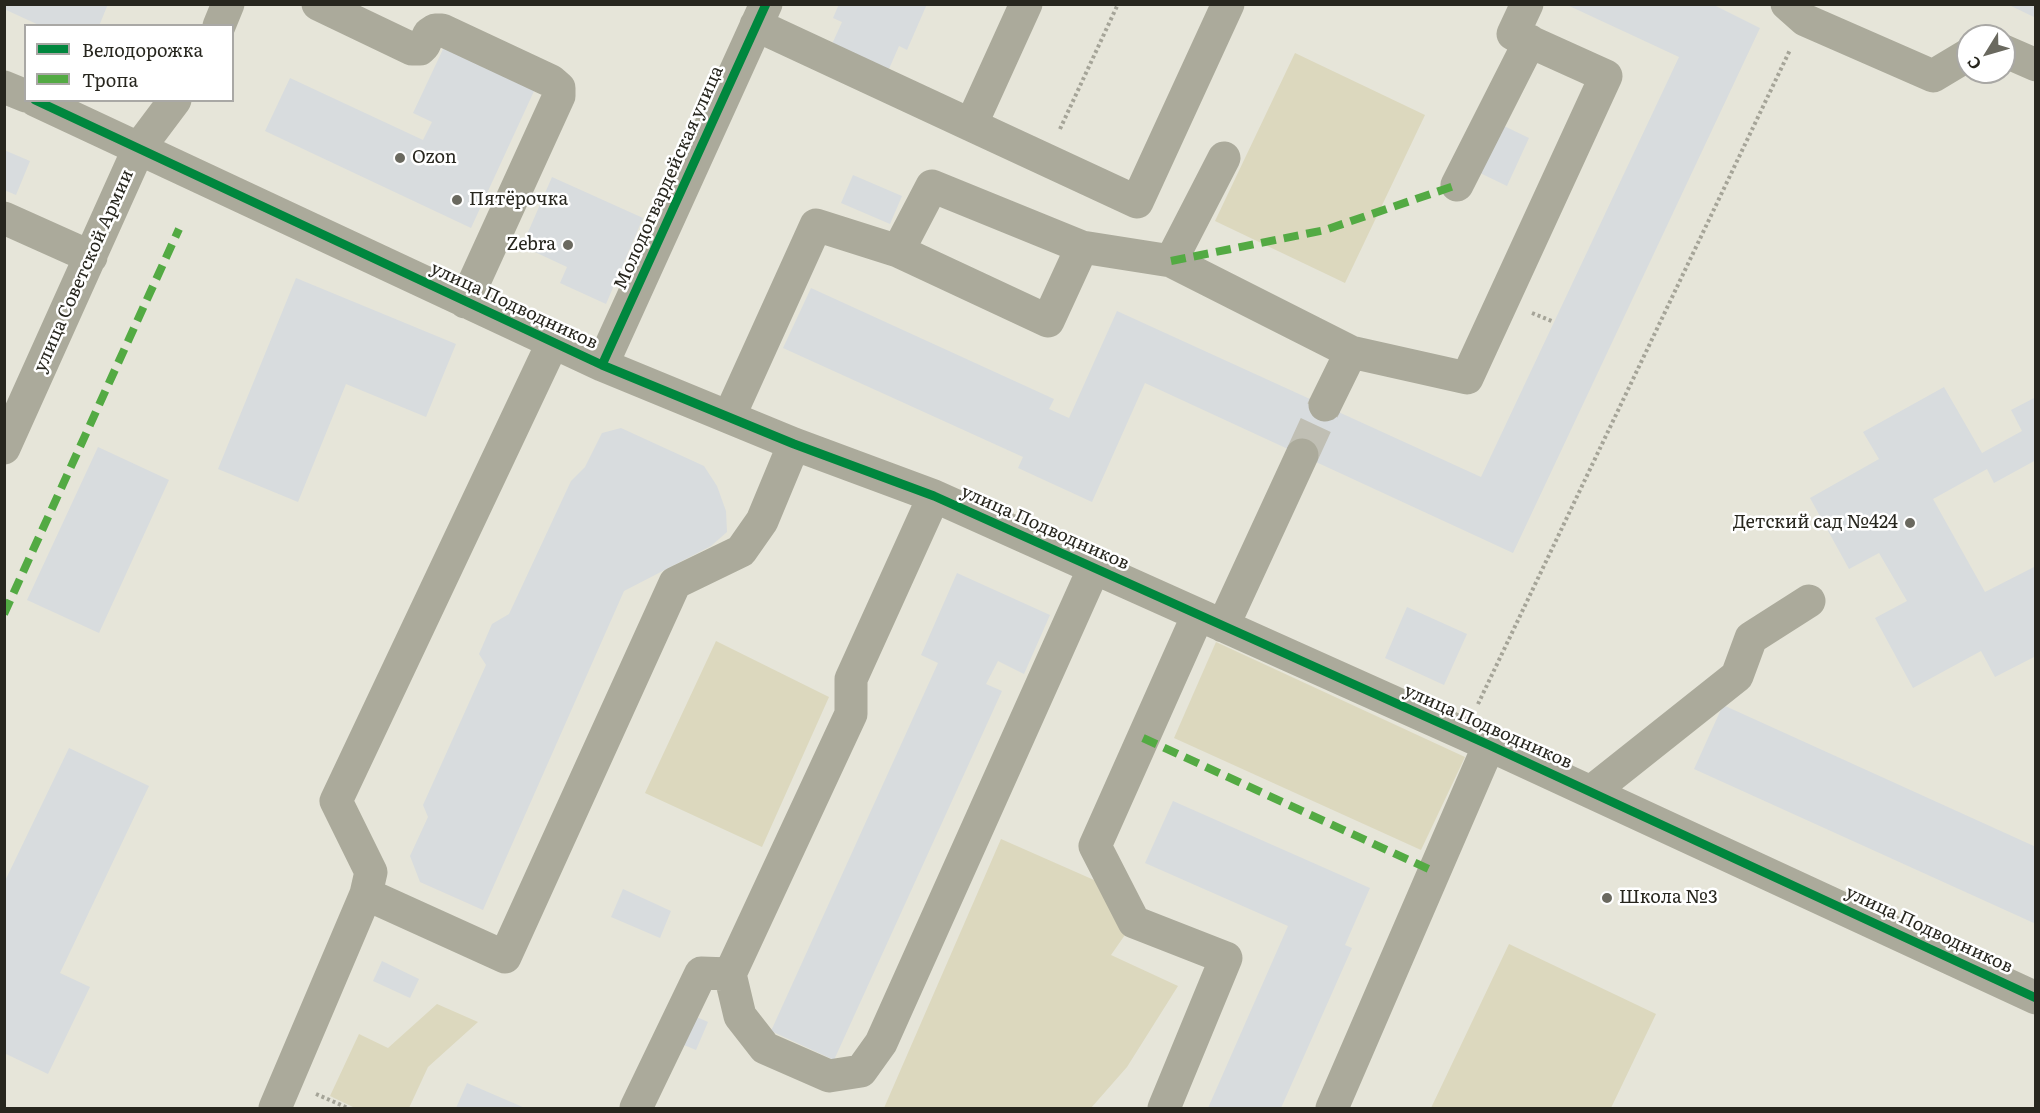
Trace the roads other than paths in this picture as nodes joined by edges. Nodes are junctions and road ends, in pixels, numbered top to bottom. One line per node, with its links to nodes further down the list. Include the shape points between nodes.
1 (228, 4): 8 (street)
2 (318, 4): 26 (street, via 412,49 420,49 429,34 442,30 559,88 559,96)
3 (1026, 4): 17 (street)
4 (1228, 4): 17 (street, via 1137,202)
5 (1527, 4): 9 (street, via 1513,34)
6 (1796, 12): 11 (street, via 1933,76)
7 (761, 15): 17 (street); 29 (street, Молодогвардейская улица)
8 (220, 24)
9 (1530, 41): 20 (street); 28 (street, via 1606,76 1467,378)
10 (2016, 56): 12 (street)
11 (1956, 62)
12 (2036, 65)
13 (4, 87): 14 (street)
14 (24, 95)
15 (39, 102): 18 (street, улица Подводников)
16 (174, 102): 18 (street, улица Советской Армии)
17 (971, 125)
18 (139, 148): 24 (street, улица Советской Армии); 26 (street, улица Подводников)
19 (1224, 158): 25 (street)
20 (1456, 185)
21 (4, 218): 24 (street)
22 (1082, 247): 23 (street, via 932,186); 23 (street, via 1048,321); 25 (street)
23 (898, 251): 31 (street, via 816,225)
24 (91, 257): 33 (street, улица Советской Армии)
25 (1171, 261): 28 (street)
26 (465, 302): 27 (street, улица Подводников)
27 (553, 342): 29 (street, улица Подводников); 41 (street, via 336,801 371,872)
28 (1351, 352): 30 (street)
29 (602, 365): 31 (street, улица Подводников)
30 (1325, 405)
31 (729, 417): 32 (street, улица Подводников)
32 (794, 444): 35 (street, улица Подводников); 41 (street, via 762,522 741,551 675,582 505,957)
33 (4, 448)
34 (1302, 455): 38 (street)
35 (934, 496): 36 (street, улица Подводников); 42 (street, via 851,679 851,714)
36 (1094, 568): 38 (street, улица Подводников); 42 (street, via 881,1043 861,1071 829,1076 765,1048 740,1016)
37 (1809, 601): 40 (street, via 1751,638 1737,676)
38 (1211, 620): 39 (street, улица Подводников); 46 (street, via 1095,846 1134,922 1226,958)
39 (1477, 740): 40 (street, улица Подводников); 47 (street)
40 (1591, 792): 43 (street, улица Подводников)
41 (366, 894): 44 (street)
42 (730, 974): 45 (street, via 701,973)
43 (2036, 998)
44 (275, 1108)
45 (636, 1108)
46 (1164, 1108)
47 (1332, 1108)

